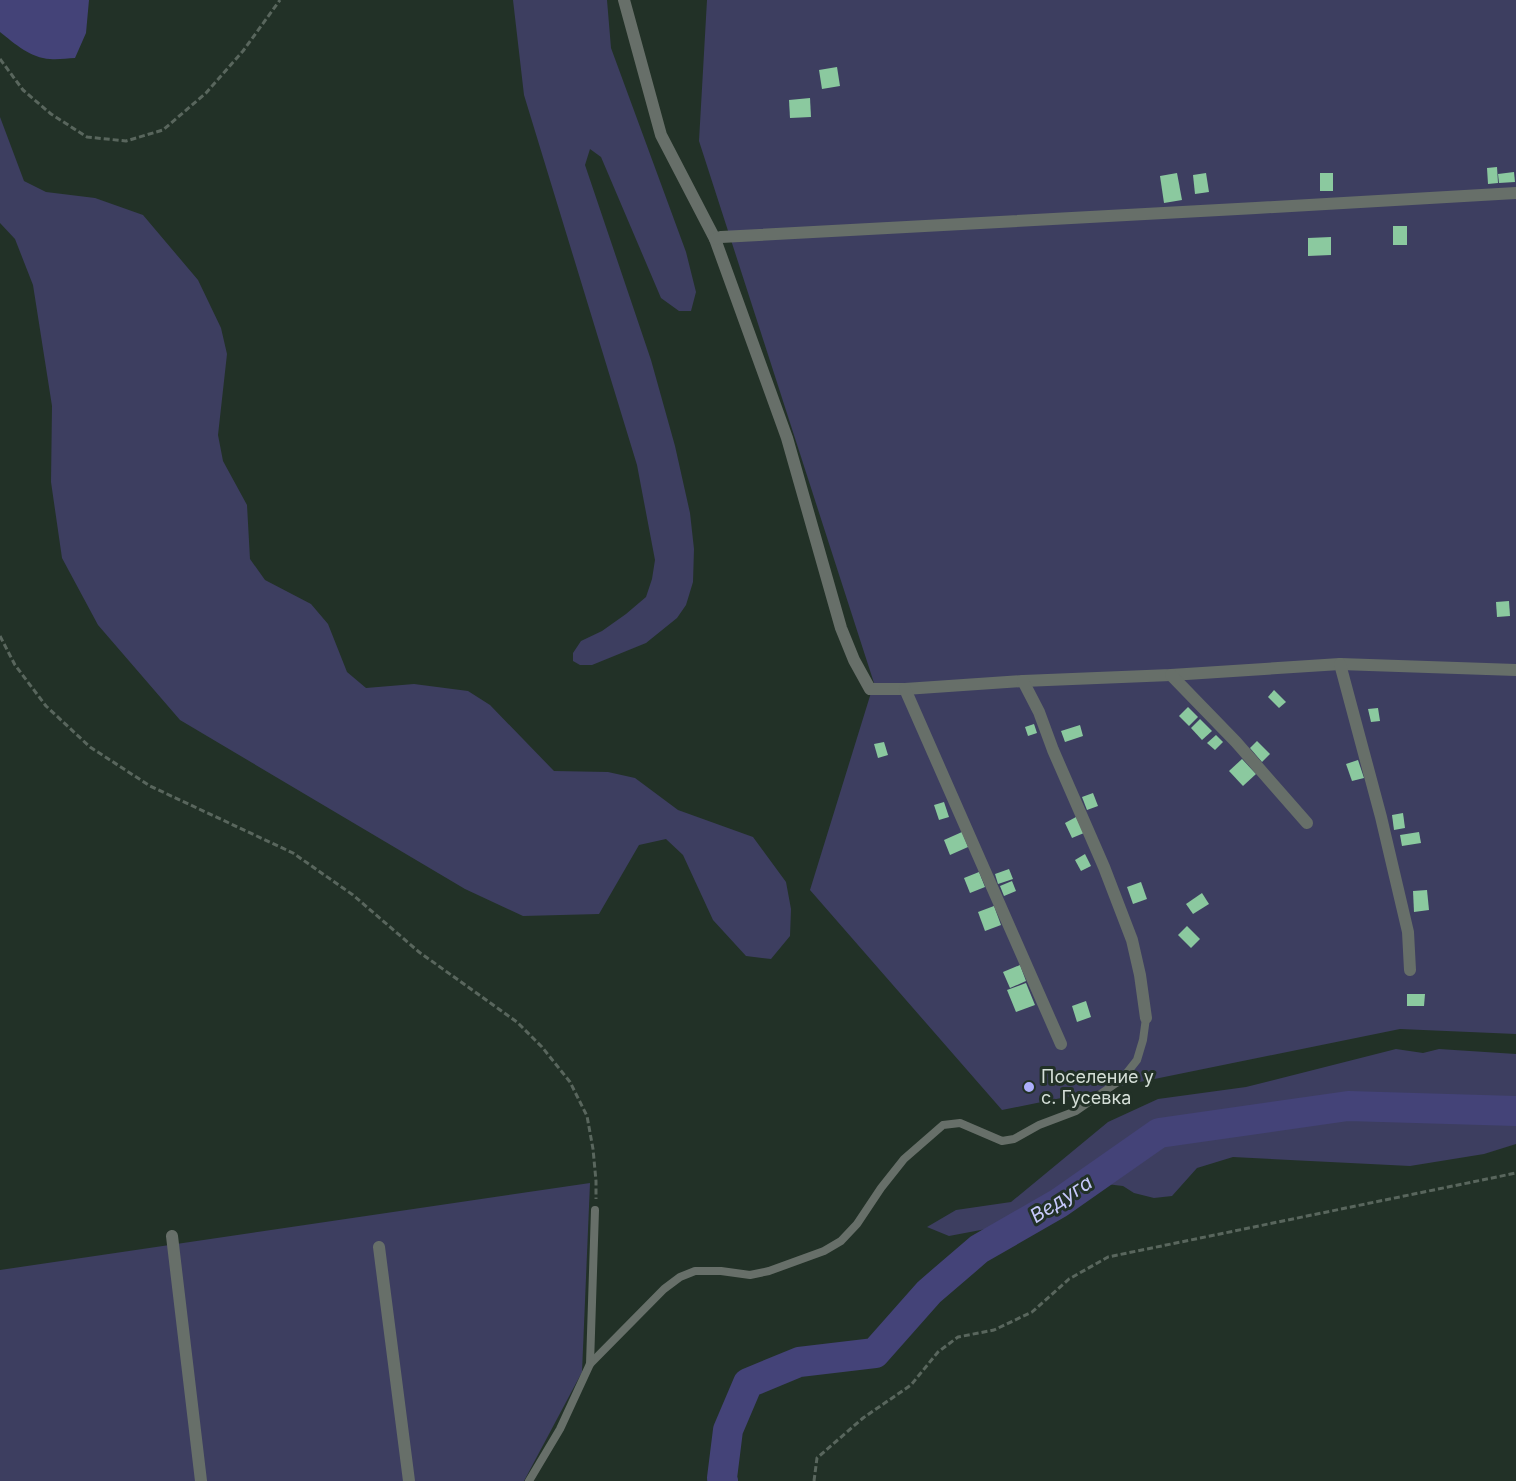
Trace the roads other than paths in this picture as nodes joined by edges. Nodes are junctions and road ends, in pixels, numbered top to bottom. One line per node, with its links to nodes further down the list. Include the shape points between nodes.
1 (624, 0): 3 (street, via 661,135)
2 (1516, 193): 3 (street)
3 (715, 239): 8 (street, via 787,438 841,628 854,660 870,689)
4 (1340, 664): 5 (street); 6 (street); 10 (street, via 1408,932)
5 (1516, 670)
6 (1171, 675): 7 (street); 9 (street)
7 (1023, 681): 8 (street); 11 (street, via 1129,930)
8 (904, 689): 12 (street)
9 (1307, 823)
10 (1410, 970)
11 (1146, 1018): 16 (lane, via 1137,1060 1122,1079 1076,1111 1002,1141 960,1123 943,1125 904,1159 841,1241 769,1271 750,1275 695,1271 680,1277)
12 (1060, 1044)
13 (595, 1210): 16 (lane)
14 (172, 1236): 17 (street)
15 (379, 1247): 18 (street)
16 (590, 1364): 19 (lane, via 560,1429)
17 (201, 1481)
18 (409, 1481)
19 (529, 1481)

